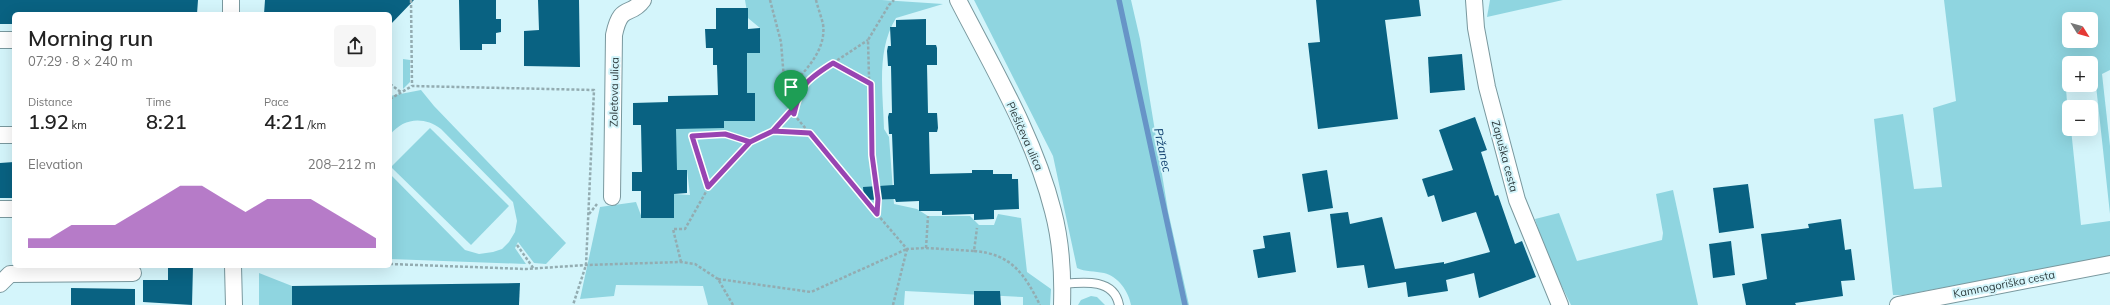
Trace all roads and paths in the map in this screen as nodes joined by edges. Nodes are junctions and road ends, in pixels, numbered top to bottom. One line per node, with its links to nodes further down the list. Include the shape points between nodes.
1 (231, 0): 9 (street)
2 (411, 0): 16 (path)
3 (643, 0): 28 (street, Zoletova ulica, via 640,5 620,16 614,35)
4 (770, 0): 17 (path, via 781,42)
5 (816, 0): 17 (path, via 823,24 820,51)
6 (894, 0): 12 (path, via 889,4)
7 (958, 0): 47 (street, Plešičeva ulica, via 1038,160 1054,212)
8 (1474, 0): 55 (street, Zapuška cesta, via 1476,28 1487,87 1515,193)
9 (231, 12)
10 (0, 40): 11 (street)
11 (12, 40)
12 (868, 40): 13 (path); 14 (path)
13 (833, 63): 14 (path); 21 (path, via 807,80 798,95)
14 (871, 84): 31 (path, via 872,155 878,199)
15 (392, 86): 18 (path)
16 (412, 86): 18 (path); 41 (path, via 594,90)
17 (786, 92): 20 (path)
18 (402, 93): 19 (path)
19 (392, 98)
20 (791, 111): 21 (path); 22 (path)
21 (794, 114): 23 (path)
22 (773, 131): 23 (path); 26 (path)
23 (810, 133): 31 (path)
24 (12, 134): 25 (street)
25 (0, 135)
26 (750, 142): 27 (path); 27 (path, via 725,134 692,136)
27 (708, 187): 38 (path, via 685,229 673,230)
28 (612, 197)
29 (0, 209): 30 (street)
30 (12, 209)
31 (877, 214): 36 (path)
32 (928, 216): 35 (path)
33 (977, 228): 37 (path)
34 (517, 245): 43 (path)
35 (926, 248): 36 (path); 37 (path)
36 (907, 249): 45 (path, via 811,292); 51 (path)
37 (974, 251): 52 (path, via 990,252 1004,258 1025,278)
38 (681, 262): 41 (path); 45 (path, via 695,264)
39 (392, 264): 43 (path)
40 (2110, 264): 56 (street, Kamnogoriška cesta)
41 (586, 265): 43 (path); 49 (path)
42 (233, 268): 48 (street)
43 (534, 269)
44 (133, 273): 46 (street, via 10,274)
45 (718, 279): 50 (path)
46 (0, 284)
47 (1062, 284): 53 (street, Plešičeva ulica); 54 (lane, via 1100,284 1113,294)
48 (234, 305)
49 (573, 305)
50 (733, 305)
51 (894, 305)
52 (1040, 305)
53 (1062, 305)
54 (1119, 305)
55 (1560, 305)
56 (1898, 305)

